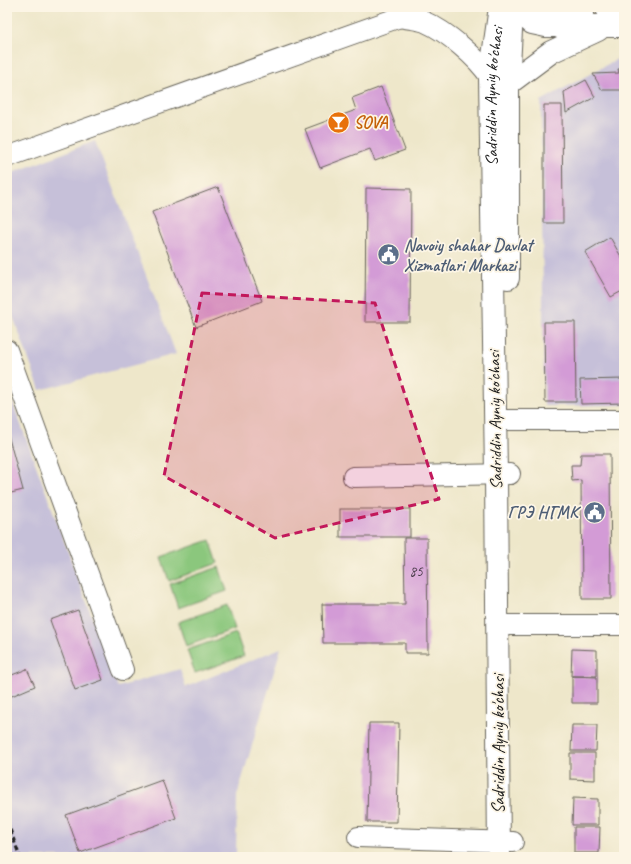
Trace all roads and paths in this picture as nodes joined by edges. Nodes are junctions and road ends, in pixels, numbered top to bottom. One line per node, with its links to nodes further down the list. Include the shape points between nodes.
1 (418, 7): 5 (street)
2 (500, 7): 7 (main road, Sadriddin Ayniy ko'chasi)
3 (513, 7): 6 (main road, via 532,23 546,26); 7 (main road, Sadriddin Ayniy ko'chasi)
4 (537, 7): 6 (main road, via 559,13)
5 (405, 12): 7 (street, via 445,35); 8 (street)
6 (615, 17): 7 (main road)
7 (499, 80): 10 (main road, Sadriddin Ayniy ko'chasi)
8 (7, 157)
9 (7, 350): 16 (street)
10 (501, 420): 11 (street); 12 (main road, Sadriddin Ayniy ko'chasi)
11 (623, 420)
12 (503, 474): 13 (street); 14 (main road, Sadriddin Ayniy ko'chasi)
13 (353, 477)
14 (503, 625): 15 (street); 18 (main road, Sadriddin Ayniy ko'chasi)
15 (624, 625)
16 (123, 670)
17 (358, 837): 18 (street)
18 (506, 849)

